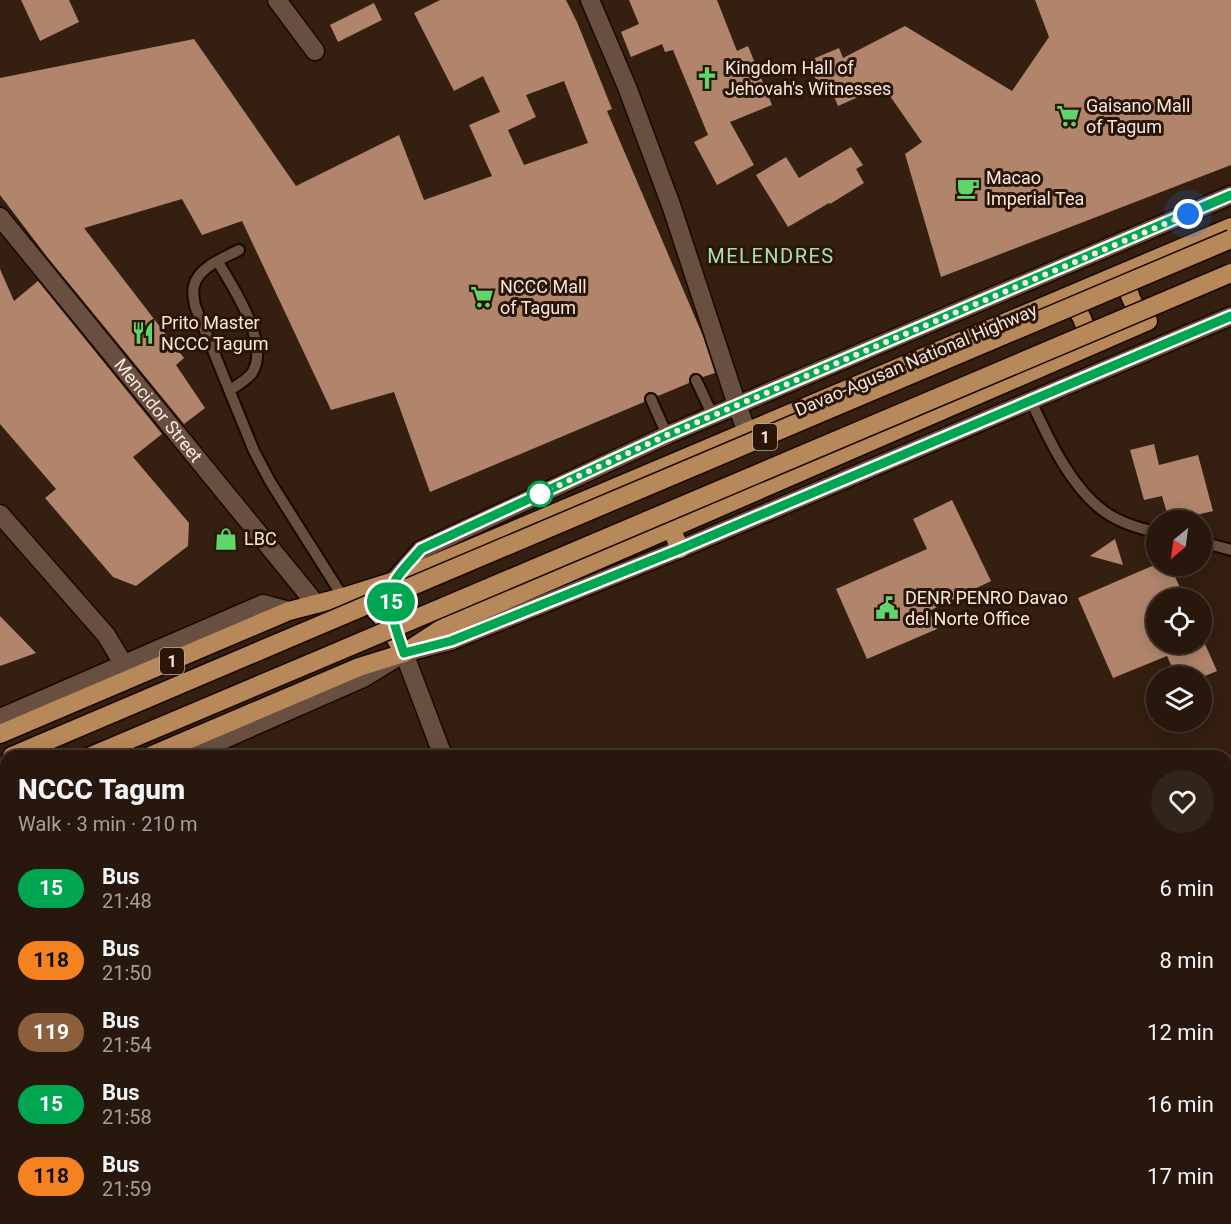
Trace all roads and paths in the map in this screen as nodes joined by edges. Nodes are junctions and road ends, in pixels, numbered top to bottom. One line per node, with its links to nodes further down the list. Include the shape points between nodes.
1 (277, 0): 3 (street)
2 (590, 0): 19 (street, via 671,205)
3 (315, 51)
4 (1231, 195): 19 (street)
5 (0, 217): 31 (street, Mencidor Street)
6 (1231, 226): 10 (highway, Davao-Agusan National Highway / 1)
7 (1231, 239): 37 (highway, Davao-Agusan National Highway / 1, bridge)
8 (239, 250): 9 (lane)
9 (218, 262): 16 (lane, via 203,270 193,287 195,306); 16 (lane, via 244,305 257,350 251,374)
10 (1126, 271): 12 (highway, Davao-Agusan National Highway / 1); 14 (highway, via 1131,299 1148,321)
11 (1231, 273): 38 (highway, 1, bridge)
12 (1065, 297): 14 (highway, via 1084,320); 21 (highway, Davao-Agusan National Highway / 1)
13 (1231, 316): 18 (street)
14 (1086, 347): 24 (highway)
15 (696, 380): 20 (lane)
16 (230, 390): 30 (lane, via 271,483)
17 (651, 399): 22 (lane)
18 (1031, 401): 25 (lane, via 1071,475 1088,497 1106,513); 27 (street)
19 (736, 405): 20 (street); 21 (street)
20 (712, 416): 22 (street)
21 (747, 432): 29 (highway, Davao-Agusan National Highway / 1)
22 (667, 435): 29 (street, via 421,549)
23 (0, 514): 34 (street, via 106,635)
24 (671, 528): 27 (highway); 33 (highway, via 444,627)
25 (1146, 530)
26 (1212, 545): 28 (lane)
27 (680, 549): 33 (street, via 451,641)
28 (1231, 550)
29 (394, 581): 30 (highway, Davao-Agusan National Highway / 1); 33 (highway, via 391,608)
30 (345, 597): 31 (highway, Davao-Agusan National Highway / 1); 33 (highway, via 364,602 378,612)
31 (316, 604): 32 (highway, Davao-Agusan National Highway / 1)
32 (289, 612): 34 (street, via 263,604); 36 (highway, Davao-Agusan National Highway / 1)
33 (404, 653): 39 (highway, via 359,667); 40 (street, via 363,678); 41 (street)
34 (124, 665): 35 (street)
35 (0, 718)
36 (0, 734)
37 (26, 750)
38 (105, 750)
39 (164, 750)
40 (200, 750)
41 (441, 750)

